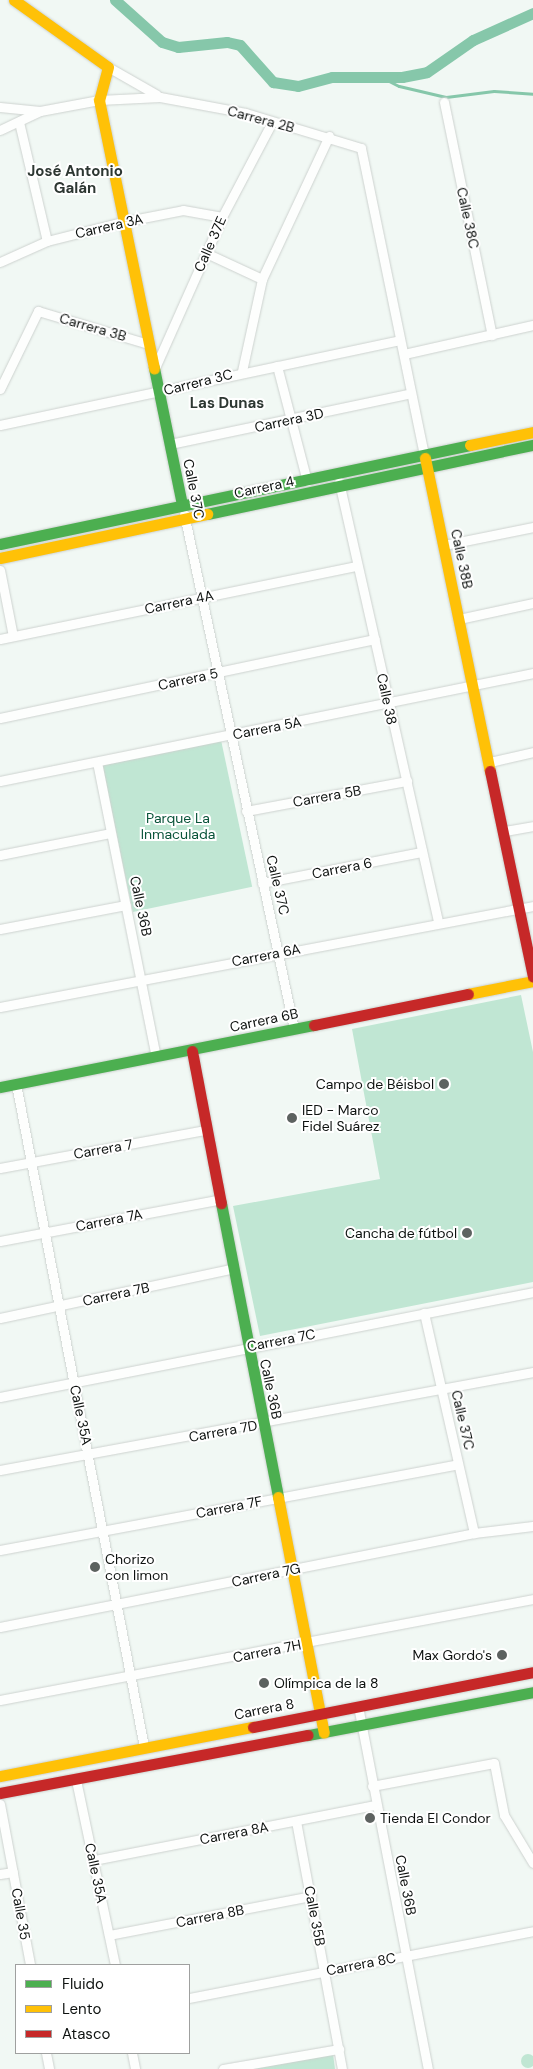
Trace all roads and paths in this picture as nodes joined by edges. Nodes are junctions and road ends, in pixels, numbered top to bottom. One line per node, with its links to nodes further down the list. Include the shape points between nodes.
1 (14, 0): 2 (street)
2 (108, 67): 3 (street, Carrera 2B); 4 (street, Calle 37C)
3 (160, 97): 4 (street, Carrera 2B); 9 (street, Carrera 2B)
4 (99, 100): 7 (street, Carrera 2B); 14 (street, Calle 37C)
5 (444, 102): 20 (street, Calle 38C)
6 (0, 107): 7 (street, Carrera 2B)
7 (40, 111): 8 (street)
8 (19, 122): 10 (street); 15 (street)
9 (272, 122): 11 (street, Carrera 2B); 13 (street, Calle 37E)
10 (0, 130)
11 (329, 136): 12 (street, Carrera 2B); 18 (street)
12 (361, 148): 23 (street, Calle 38B)
13 (222, 217): 14 (street, Carrera 3A, via 183,210); 16 (street, Calle 37E)
14 (122, 222): 15 (street, Carrera 3A); 22 (street, Calle 37C)
15 (47, 241): 17 (street, Carrera 3A)
16 (206, 253): 18 (street); 25 (street, Calle 37E)
17 (0, 262)
18 (262, 279): 26 (street)
19 (533, 326): 20 (street)
20 (492, 335): 23 (street)
21 (396, 341): 24 (street, Carrera 3C)
22 (148, 344): 25 (street, Calle 37C); 27 (street, Carrera 3B, via 38,311)
23 (404, 354): 35 (street, Calle 38B)
24 (277, 366): 26 (street, Carrera 3C); 30 (street)
25 (154, 370): 28 (street, Calle 37C)
26 (242, 371): 28 (street, Carrera 3C)
27 (0, 389)
28 (159, 391): 31 (street, Carrera 3C); 33 (street, Calle 37C)
29 (407, 394): 30 (street, Carrera 3D)
30 (292, 419): 33 (street, Carrera 3D); 37 (street)
31 (0, 425)
32 (533, 432): 35 (street, Carrera 4)
33 (170, 444): 39 (street, Calle 37C)
34 (533, 444): 35 (street, Carrera 4)
35 (426, 460): 36 (street, Carrera 4); 38 (street, Carrera 4); 43 (street, Calle 38B)
36 (336, 475): 37 (street, Carrera 4); 38 (street, Calle 38)
37 (307, 480): 39 (street, Carrera 4)
38 (340, 487): 40 (street, Carrera 4); 45 (street, Calle 38)
39 (182, 505): 40 (street, Calle 37C); 42 (street, Carrera 4)
40 (185, 519): 44 (street, Carrera 4); 47 (street, Calle 37C)
41 (533, 527): 43 (street)
42 (0, 544)
43 (444, 545): 49 (street, Calle 38B)
44 (0, 558)
45 (358, 566): 47 (street, Carrera 4A); 52 (street, Calle 38)
46 (0, 570): 50 (street)
47 (202, 597): 50 (street, Carrera 4A); 53 (street, Calle 37C)
48 (533, 602): 49 (street)
49 (460, 618): 55 (street, Calle 38B)
50 (13, 636): 51 (street, Carrera 4A)
51 (0, 639)
52 (375, 639): 53 (street, Carrera 5); 56 (street, Calle 38)
53 (217, 673): 57 (street, Carrera 5); 58 (street, Calle 37C)
54 (533, 674): 55 (street, Carrera 5A)
55 (474, 686): 56 (street, Carrera 5A); 61 (street, Calle 38B)
56 (387, 705): 58 (street, Carrera 5A); 63 (street, Calle 38)
57 (0, 718)
58 (229, 735): 60 (street, Carrera 5A); 64 (street, Calle 37C)
59 (533, 752): 61 (street)
60 (97, 762): 62 (street, Carrera 5A); 67 (street, Calle 36B)
61 (490, 762): 66 (street, Calle 38B)
62 (0, 781)
63 (407, 781): 64 (street, Carrera 5B); 68 (street, Calle 38)
64 (246, 811): 70 (street, Calle 37C)
65 (533, 826): 66 (street)
66 (505, 831): 73 (street, Calle 38B)
67 (110, 833): 69 (street); 71 (street, Calle 36B)
68 (422, 852): 70 (street, Carrera 6); 74 (street, Calle 38)
69 (0, 855)
70 (262, 883): 76 (street, Calle 37C)
71 (126, 905): 75 (street); 78 (street, Calle 36B)
72 (533, 906): 73 (street, Carrera 6A)
73 (520, 909): 74 (street, Carrera 6A); 77 (street, Calle 38B)
74 (438, 924): 76 (street, Carrera 6A)
75 (0, 930)
76 (278, 953): 78 (street, Carrera 6A); 81 (street, Calle 37C)
77 (533, 977)
78 (142, 979): 80 (street, Carrera 6A); 83 (street, Calle 36B)
79 (533, 981): 81 (street, Carrera 6B)
80 (0, 1007)
81 (294, 1029): 82 (street, Carrera 6B)
82 (192, 1051): 83 (street, Carrera 6B); 86 (street, Calle 36B)
83 (156, 1057): 84 (street, Carrera 6B)
84 (16, 1084): 85 (street, Carrera 6B); 87 (street, Calle 35A)
85 (0, 1087)
86 (206, 1130): 87 (street, Carrera 7); 89 (street, Calle 36B)
87 (32, 1162): 88 (street, Carrera 7); 90 (street, Calle 35A)
88 (0, 1168)
89 (218, 1200): 90 (street, Carrera 7A); 92 (street, Calle 36B)
90 (46, 1232): 91 (street, Carrera 7A); 94 (street, Calle 35A)
91 (0, 1241)
92 (231, 1269): 94 (street, Carrera 7B); 97 (street, Calle 36B)
93 (533, 1292): 95 (street, Carrera 7C)
94 (60, 1306): 96 (street, Carrera 7B); 99 (street, Calle 35A)
95 (424, 1314): 97 (street, Carrera 7C); 100 (street, Calle 37C)
96 (0, 1318)
97 (247, 1346): 99 (street, Carrera 7C); 102 (street, Calle 36B)
98 (533, 1372): 100 (street, Carrera 7D)
99 (74, 1383): 101 (street, Carrera 7C); 103 (street, Calle 35A)
100 (441, 1391): 102 (street, Carrera 7D); 104 (street, Calle 37C)
101 (0, 1398)
102 (263, 1424): 103 (street, Carrera 7D); 106 (street, Calle 36B)
103 (89, 1454): 105 (street, Carrera 7D); 108 (street, Calle 35A)
104 (458, 1464): 106 (street, Carrera 7F); 109 (street, Calle 37C)
105 (0, 1470)
106 (277, 1497): 108 (street, Carrera 7F); 111 (street, Calle 36B)
107 (533, 1526): 109 (street, Carrera 7G)
108 (105, 1531): 110 (street, Carrera 7F); 113 (street, Calle 35A)
109 (474, 1533): 111 (street, Carrera 7G)
110 (0, 1550)
111 (290, 1570): 113 (street, Carrera 7G); 115 (street, Calle 36B)
112 (533, 1599): 115 (street, Carrera 7H)
113 (119, 1605): 114 (street, Carrera 7G); 117 (street, Calle 35A)
114 (0, 1627)
115 (304, 1644): 117 (street, Carrera 7H); 121 (street, Calle 36B)
116 (533, 1672): 120 (street, Carrera 8)
117 (130, 1678): 119 (street, Carrera 7H); 124 (street, Calle 35A)
118 (533, 1692): 122 (street)
119 (0, 1700)
120 (358, 1706): 121 (street, Carrera 8); 122 (street, Calle 36B)
121 (319, 1714): 123 (street, Calle 36B); 124 (street, Carrera 8)
122 (361, 1725): 123 (street); 127 (street, Calle 36B)
123 (324, 1733): 126 (street)
124 (144, 1747): 125 (street, Carrera 8)
125 (0, 1776)
126 (76, 1780): 128 (street); 132 (street, Calle 35A)
127 (372, 1786): 130 (street, Calle 36B); 133 (street, via 494,1763 504,1815)
128 (0, 1793)
129 (0, 1804): 134 (street, Calle 35)
130 (375, 1805): 131 (street, Carrera 8A); 139 (street, Calle 36B)
131 (296, 1821): 132 (street, Carrera 8A); 136 (street, Calle 35B)
132 (94, 1860): 138 (street, Calle 35A)
133 (533, 1863)
134 (13, 1872): 135 (street); 140 (street, Calle 35)
135 (0, 1874)
136 (311, 1896): 138 (street, Carrera 8B); 142 (street, Calle 35B)
137 (533, 1931): 139 (street, Carrera 8C)
138 (109, 1935): 141 (street, Calle 35A)
139 (404, 1956): 142 (street, Carrera 8C); 151 (street, Calle 36B)
140 (30, 1964)
141 (115, 1964)
142 (326, 1970): 143 (street, Carrera 8C); 144 (street, Calle 35B)
143 (190, 1998)
144 (339, 2049): 149 (street); 150 (street, Calle 35B)
145 (46, 2054): 147 (street)
146 (132, 2054): 148 (street)
147 (49, 2069)
148 (135, 2069)
149 (223, 2069)
150 (342, 2069)
151 (428, 2069)

